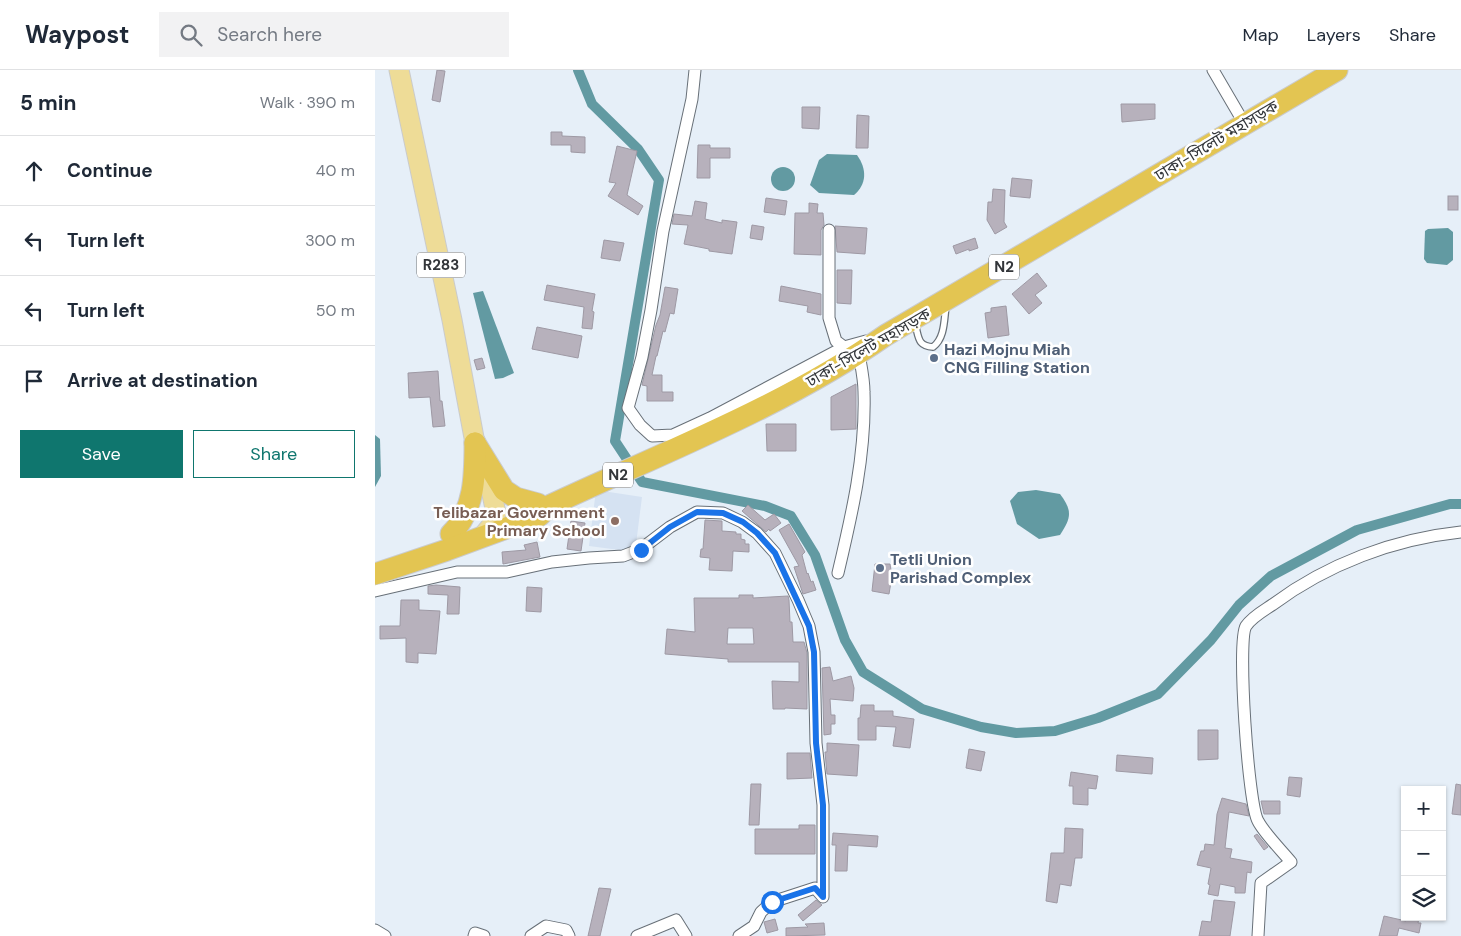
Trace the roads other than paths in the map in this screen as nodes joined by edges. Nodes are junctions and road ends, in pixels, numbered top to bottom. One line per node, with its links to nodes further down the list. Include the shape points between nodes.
1 (399, 70): 10 (main road, R283)
2 (695, 70): 9 (street, via 642,357 628,408 651,436 673,435)
3 (1213, 70): 5 (street)
4 (1336, 70): 5 (highway, ঢাকা-সিলেট মহাসড়ক / N2)
5 (1244, 124): 7 (highway, ঢাকা-সিলেট মহাসড়ক / N2)
6 (829, 230): 9 (street, via 829,318 836,341)
7 (947, 300): 8 (highway, ঢাকা-সিলেট মহাসড়ক / N2); 8 (lane, via 943,330 939,342 933,347 920,342)
8 (914, 319): 9 (highway, ঢাকা-সিলেট মহাসড়ক / N2)
9 (851, 351): 11 (highway, ঢাকা-সিলেট মহাসড়ক / N2, via 761,409); 16 (street, via 864,391 862,451)
10 (478, 452): 11 (highway, R283, via 504,490 516,498); 12 (main road, R283, via 487,471); 14 (highway, R283, via 469,505 461,525)
11 (545, 505): 12 (highway, ঢাকা-সিলেট মহাসড়ক)
12 (501, 524): 14 (highway); 17 (highway, via 482,537)
13 (1461, 532): 28 (street, via 1389,546 1349,562 1286,594 1244,628 1243,681 1250,789 1257,821 1291,862 1261,883)
14 (451, 534): 15 (highway)
15 (375, 561)
16 (839, 573)
17 (375, 574)
18 (375, 591): 27 (street, via 457,572 507,572 552,562 623,556 641,550 670,527 697,512 723,513 757,533 775,553 798,600 809,626 814,652 816,743 823,805 823,897 815,888 772,902 761,912 754,926)
19 (375, 930): 20 (street)
20 (385, 936)
21 (475, 936): 22 (street, via 475,933)
22 (484, 936)
23 (531, 936): 24 (street, via 546,926 566,930)
24 (569, 936)
25 (637, 936): 26 (street, via 676,920)
26 (686, 936)
27 (739, 936)
28 (1258, 936)

